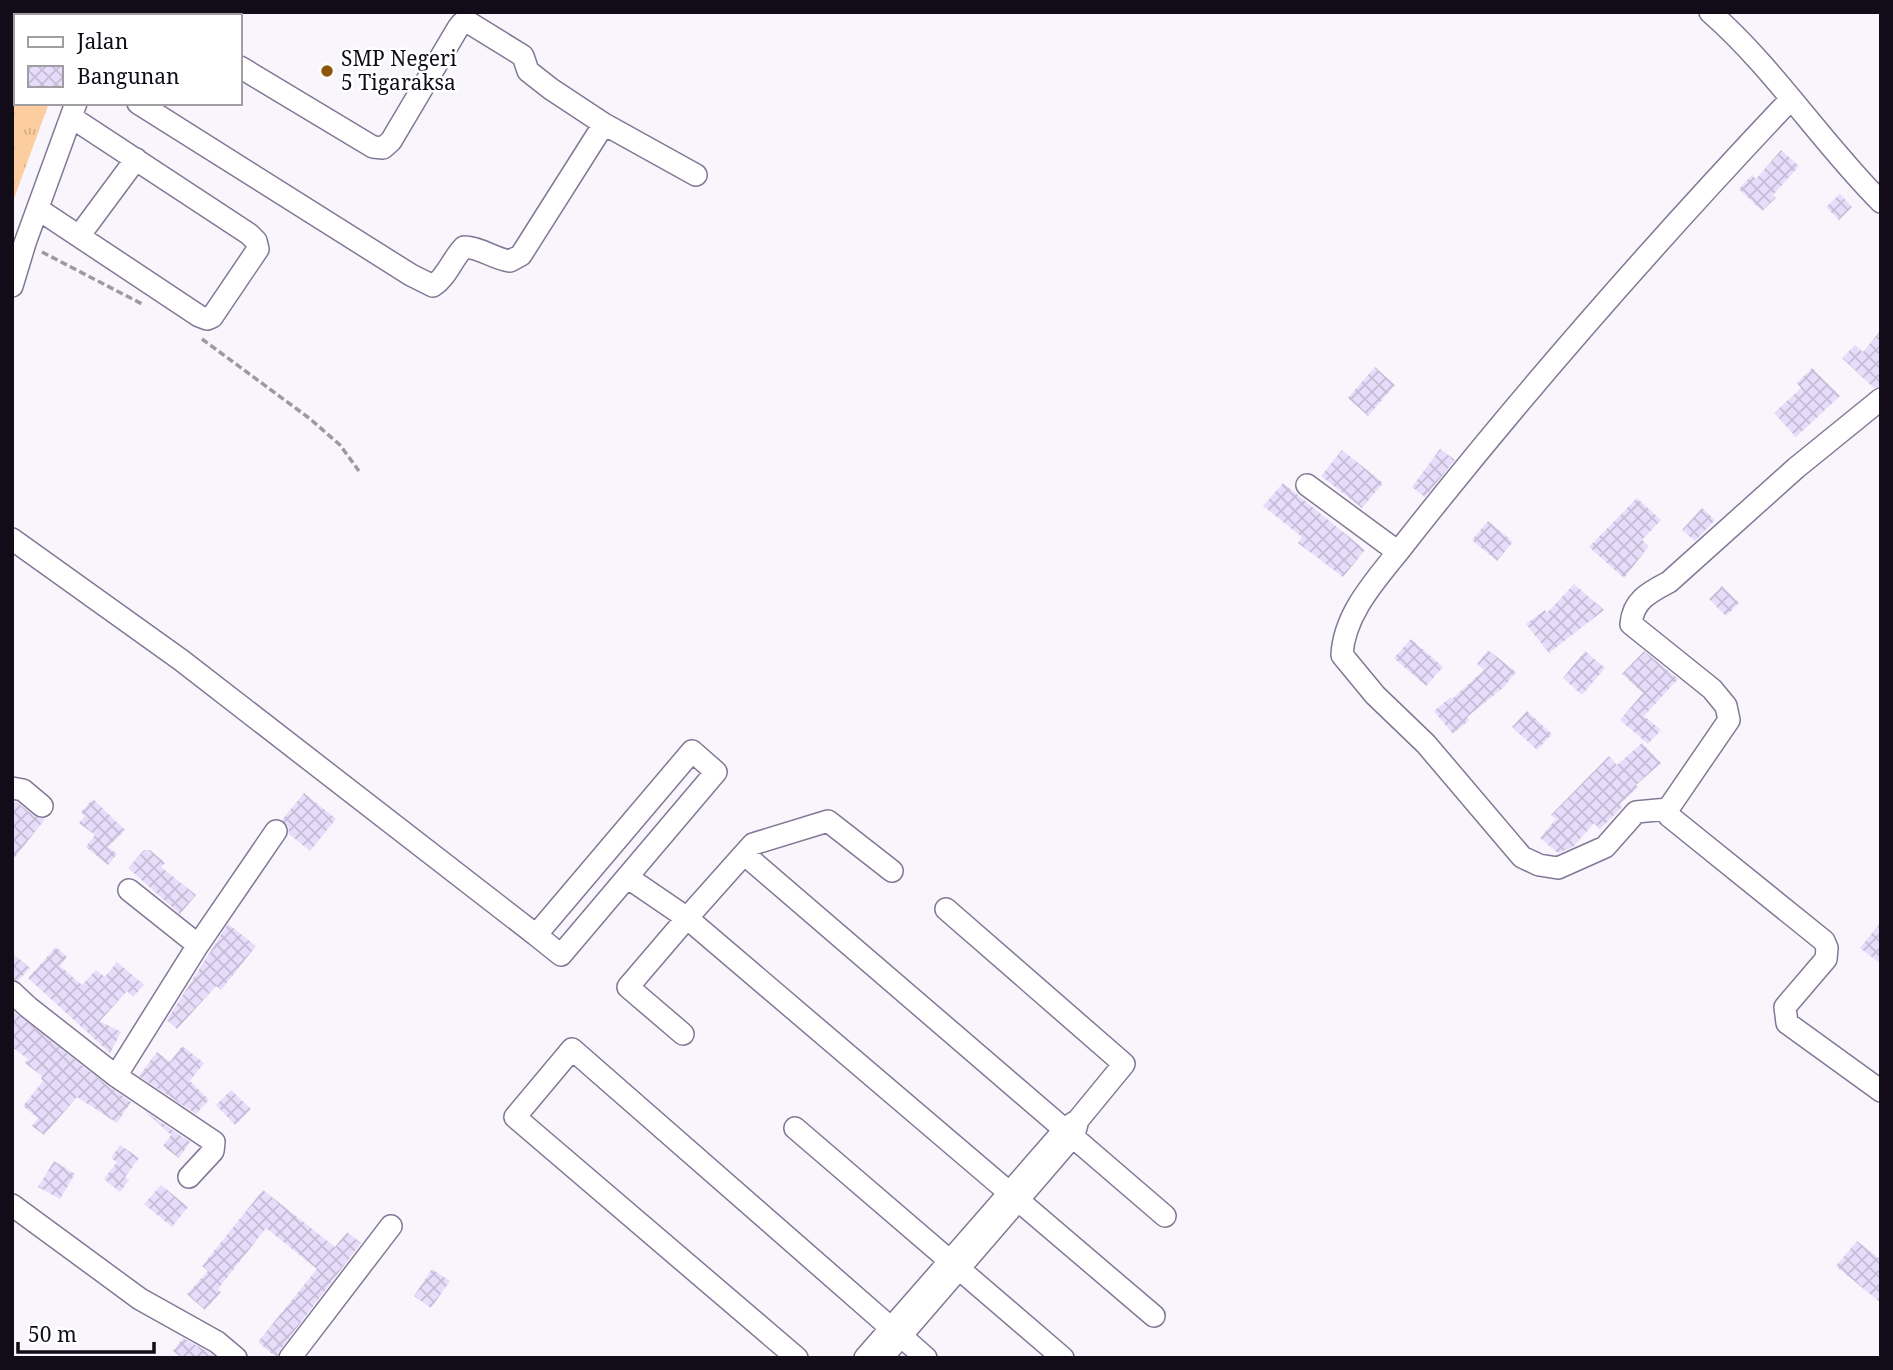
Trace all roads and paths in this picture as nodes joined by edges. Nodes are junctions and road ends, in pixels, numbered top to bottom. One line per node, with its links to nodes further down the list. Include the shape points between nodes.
1 (1710, 12): 3 (street)
2 (242, 68): 6 (street, via 373,147 383,148 458,28 468,22 519,54 534,76)
3 (1790, 100): 9 (street); 20 (street, via 1672,225 1466,465)
4 (141, 105): 6 (street, via 433,286 464,247 510,261 521,255)
5 (74, 110): 7 (street); 10 (street)
6 (604, 124): 8 (street)
7 (136, 159): 11 (street); 11 (street, via 256,241 258,249 212,317 199,316)
8 (696, 175)
9 (1881, 202)
10 (38, 209): 11 (street); 12 (street)
11 (79, 236)
12 (25, 243): 13 (street); 14 (path)
13 (12, 286)
14 (146, 306)
15 (201, 338): 17 (path, via 309,418 340,445)
16 (1881, 399): 23 (street, via 1634,607 1631,624 1712,689 1726,706 1729,720)
17 (359, 471)
18 (1307, 485): 20 (street)
19 (12, 539): 31 (street, via 180,660)
20 (1398, 552): 23 (street, via 1351,621 1342,655 1426,744 1522,857 1558,868 1605,847 1636,812)
21 (12, 788): 22 (street, via 23,790)
22 (42, 806)
23 (1668, 809): 36 (street, via 1676,823 1824,942 1826,959 1785,1007 1787,1023)
24 (276, 831): 32 (street)
25 (744, 854): 26 (street, via 753,844 828,821); 30 (street); 38 (street)
26 (892, 871)
27 (626, 877): 30 (street); 31 (street, via 561,955); 31 (street, via 716,772 692,751)
28 (129, 890): 32 (street)
29 (946, 909): 38 (street, via 1124,1064)
30 (687, 918): 34 (street, via 628,987); 40 (street)
31 (536, 935)
32 (198, 945): 35 (street)
33 (12, 992): 35 (street)
34 (683, 1034)
35 (116, 1076): 39 (street, via 214,1142 213,1151)
36 (1881, 1091)
37 (795, 1128): 44 (street)
38 (1073, 1128): 40 (street); 42 (street)
39 (189, 1177)
40 (1014, 1196): 44 (street); 45 (street)
41 (12, 1205): 47 (street, via 140,1299 217,1342)
42 (1165, 1216)
43 (391, 1226): 48 (street)
44 (955, 1265): 46 (street); 53 (street)
45 (1154, 1316)
46 (896, 1332): 49 (street, via 572,1049 515,1117); 50 (street); 51 (street); 52 (street)
47 (236, 1358)
48 (290, 1358)
49 (797, 1358)
50 (865, 1358)
51 (882, 1358)
52 (926, 1358)
53 (1063, 1358)

